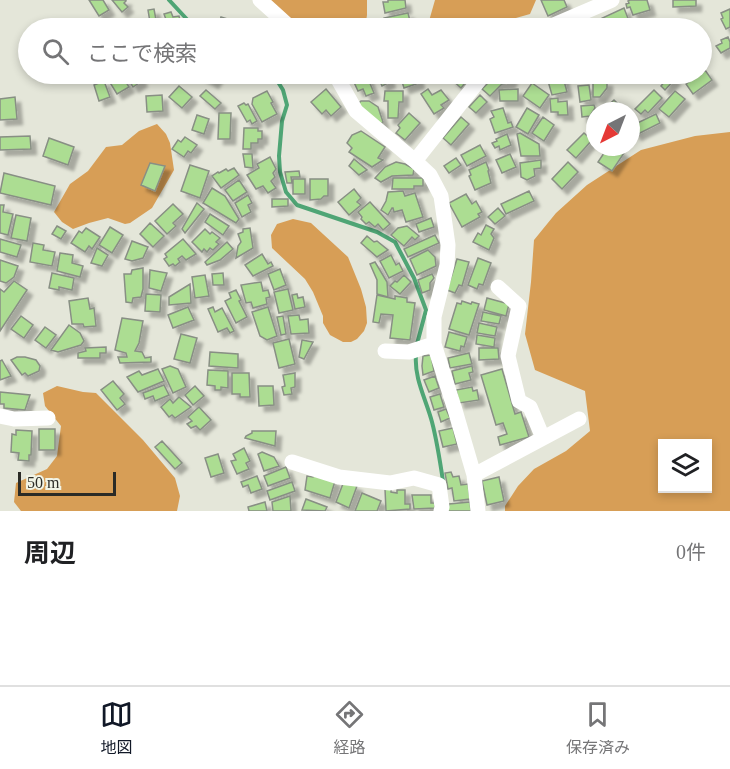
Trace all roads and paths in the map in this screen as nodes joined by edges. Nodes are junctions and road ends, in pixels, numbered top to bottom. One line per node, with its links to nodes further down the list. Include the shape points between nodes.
1 (260, 0): 3 (street)
2 (612, 0): 4 (street)
3 (280, 18)
4 (571, 18)
5 (340, 84): 7 (street, via 357,111)
6 (476, 84): 7 (street)
7 (415, 161): 9 (street, via 430,176 441,196 448,245 447,265 435,307)
8 (498, 287): 14 (street, via 519,306 508,356 519,401 530,407)
9 (435, 344): 10 (street, via 409,352); 16 (street)
10 (385, 351)
11 (0, 416): 12 (street)
12 (48, 418)
13 (579, 419): 14 (street)
14 (543, 438): 16 (street)
15 (292, 462): 17 (street, via 339,477 390,483 414,478 438,486)
16 (474, 476): 18 (street)
17 (441, 511)
18 (478, 511)

